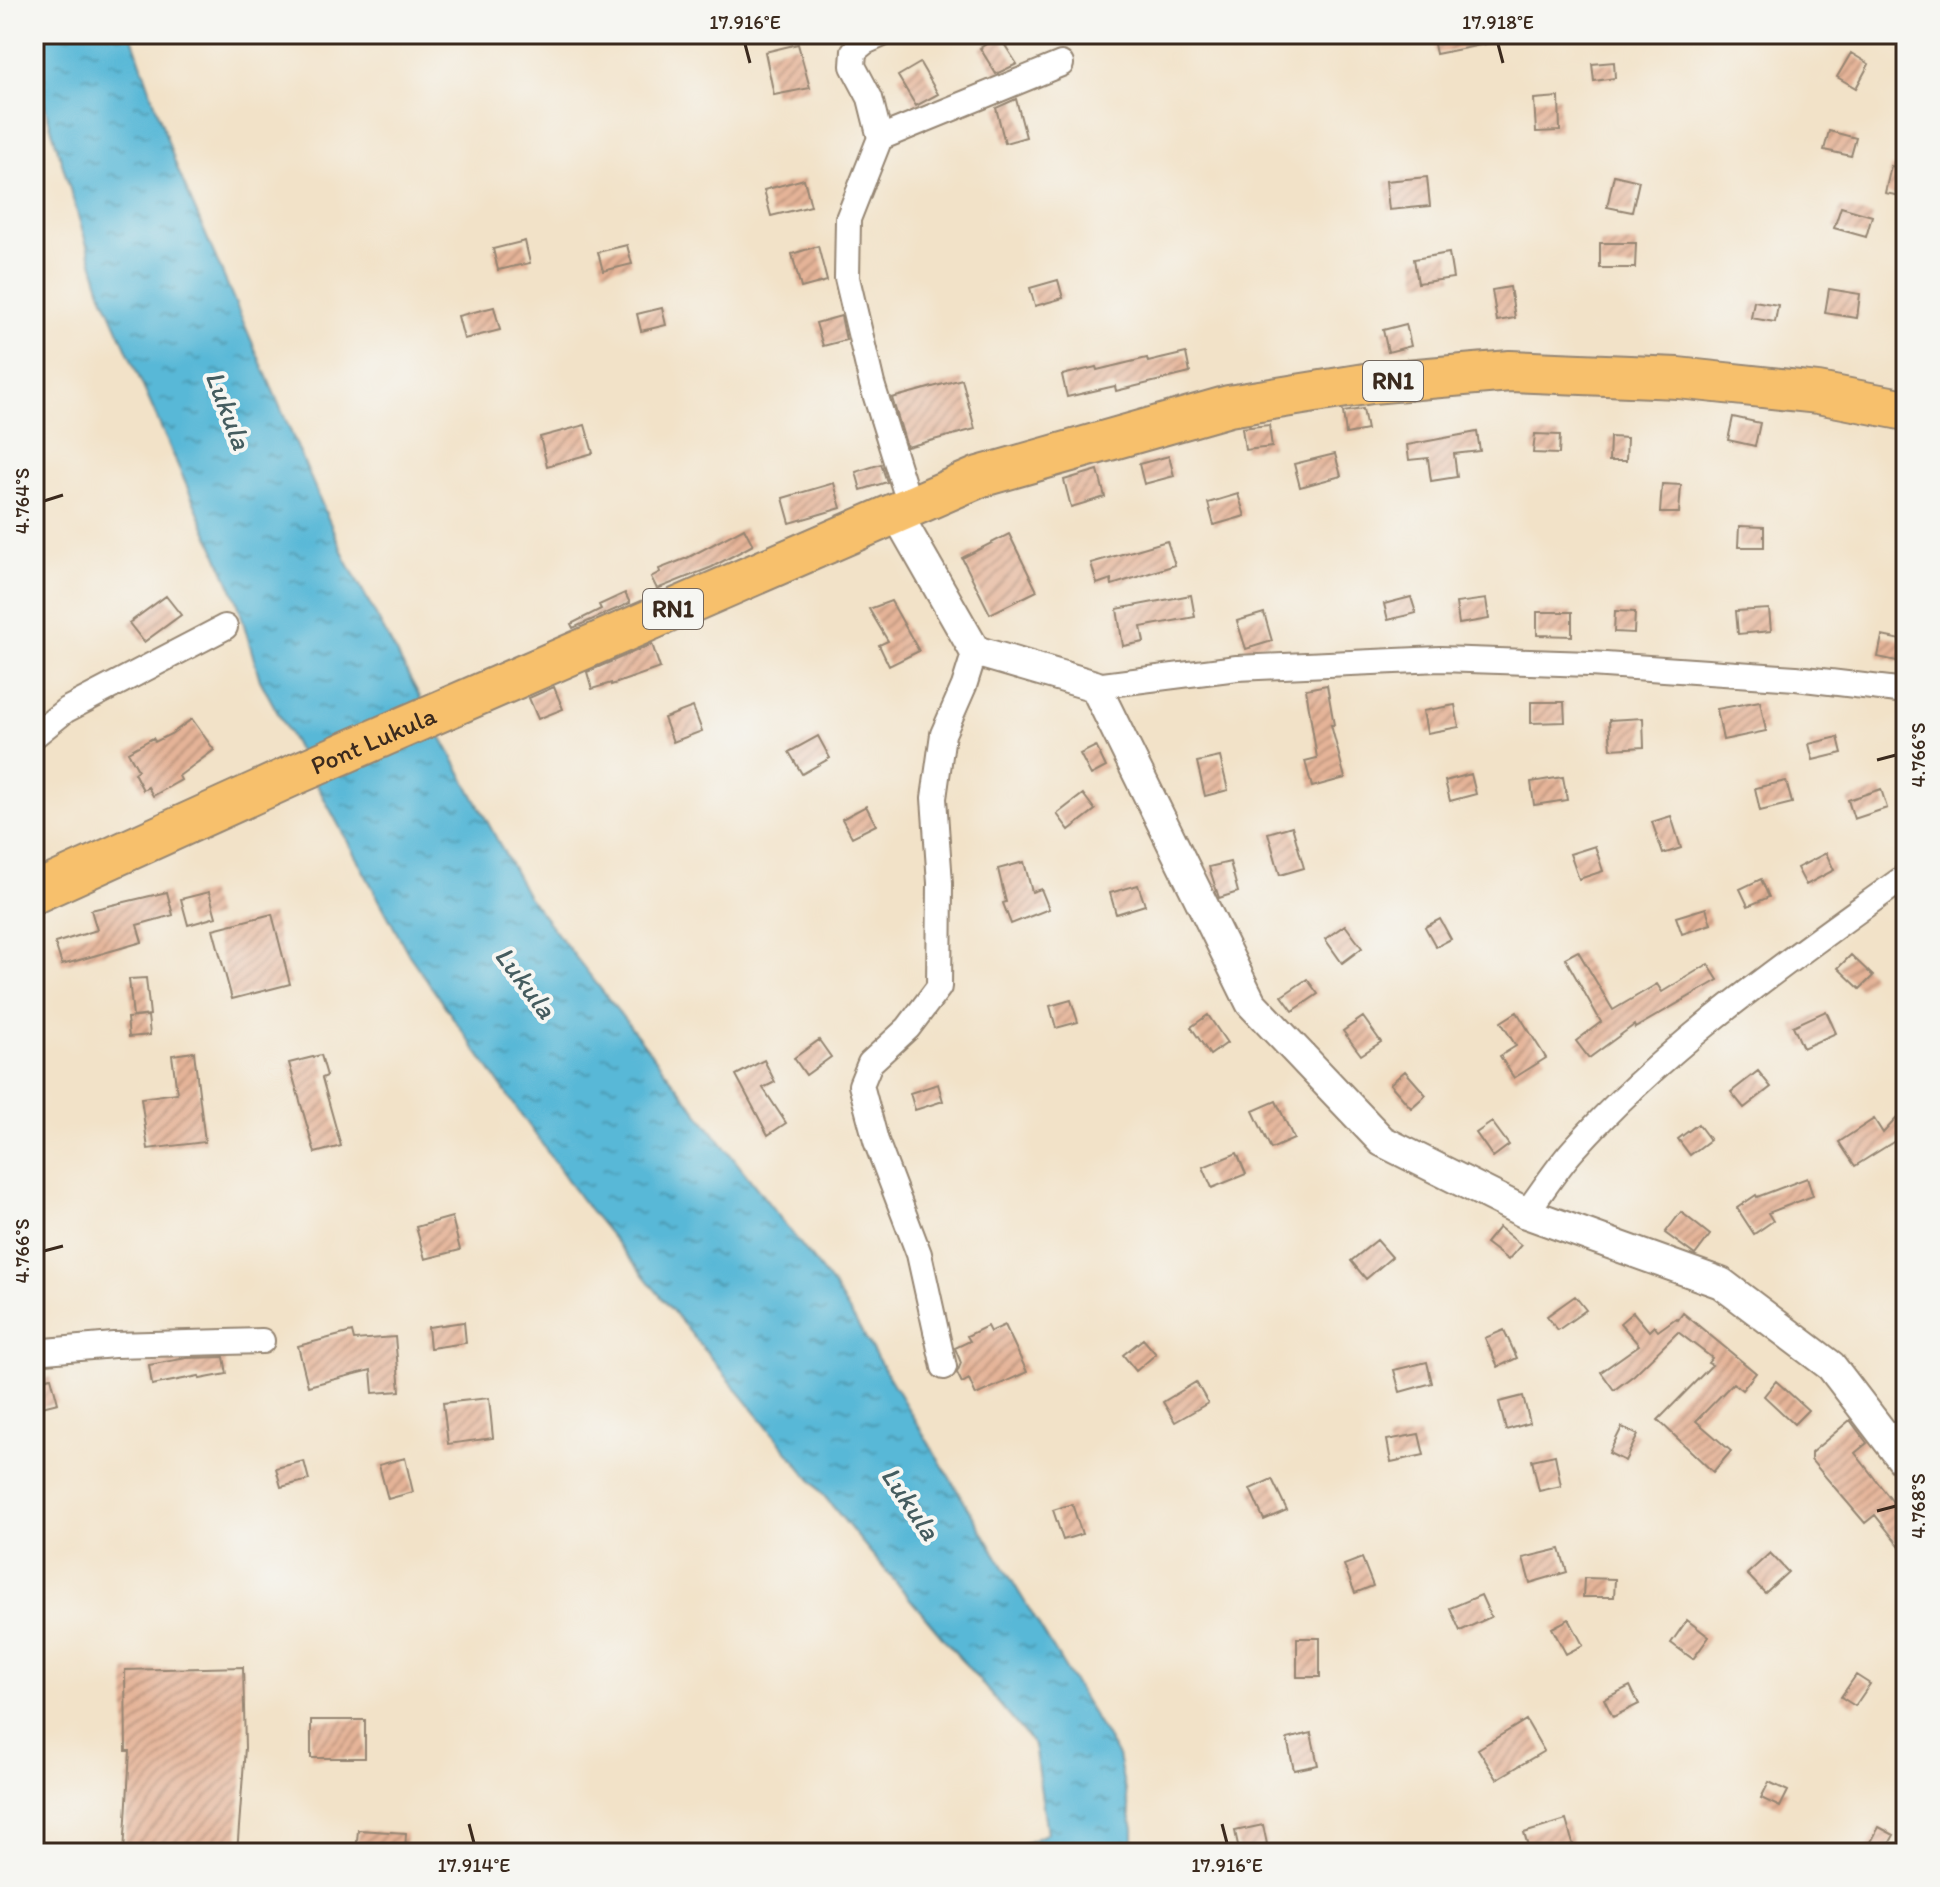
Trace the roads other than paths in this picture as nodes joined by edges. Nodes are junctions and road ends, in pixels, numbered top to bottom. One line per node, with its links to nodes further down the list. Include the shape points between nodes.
1 (883, 34): 3 (street, via 854,51 853,66 870,98)
2 (1061, 64): 3 (street)
3 (880, 138): 5 (street, via 848,219 847,278)
4 (1906, 410): 5 (highway, RN1, via 1818,393 1678,378 1510,371 1371,383 1229,406 979,477)
5 (902, 508): 7 (street); 12 (highway, Pont Lukula / RN1)
6 (225, 627): 10 (street, via 66,710)
7 (975, 651): 8 (street); 16 (street, via 943,734 934,798 939,987 908,1028 870,1063 861,1085 919,1254)
8 (1095, 686): 9 (street, via 1237,668 1440,659 1796,678); 13 (street, via 1251,1003 1382,1141)
9 (1906, 691)
10 (34, 736)
11 (1906, 876): 13 (street, via 1724,1008 1654,1069 1572,1151)
12 (34, 893)
13 (1526, 1213): 17 (street, via 1721,1283 1831,1366)
14 (262, 1341): 15 (street)
15 (34, 1352)
16 (944, 1367)
17 (1906, 1464)

